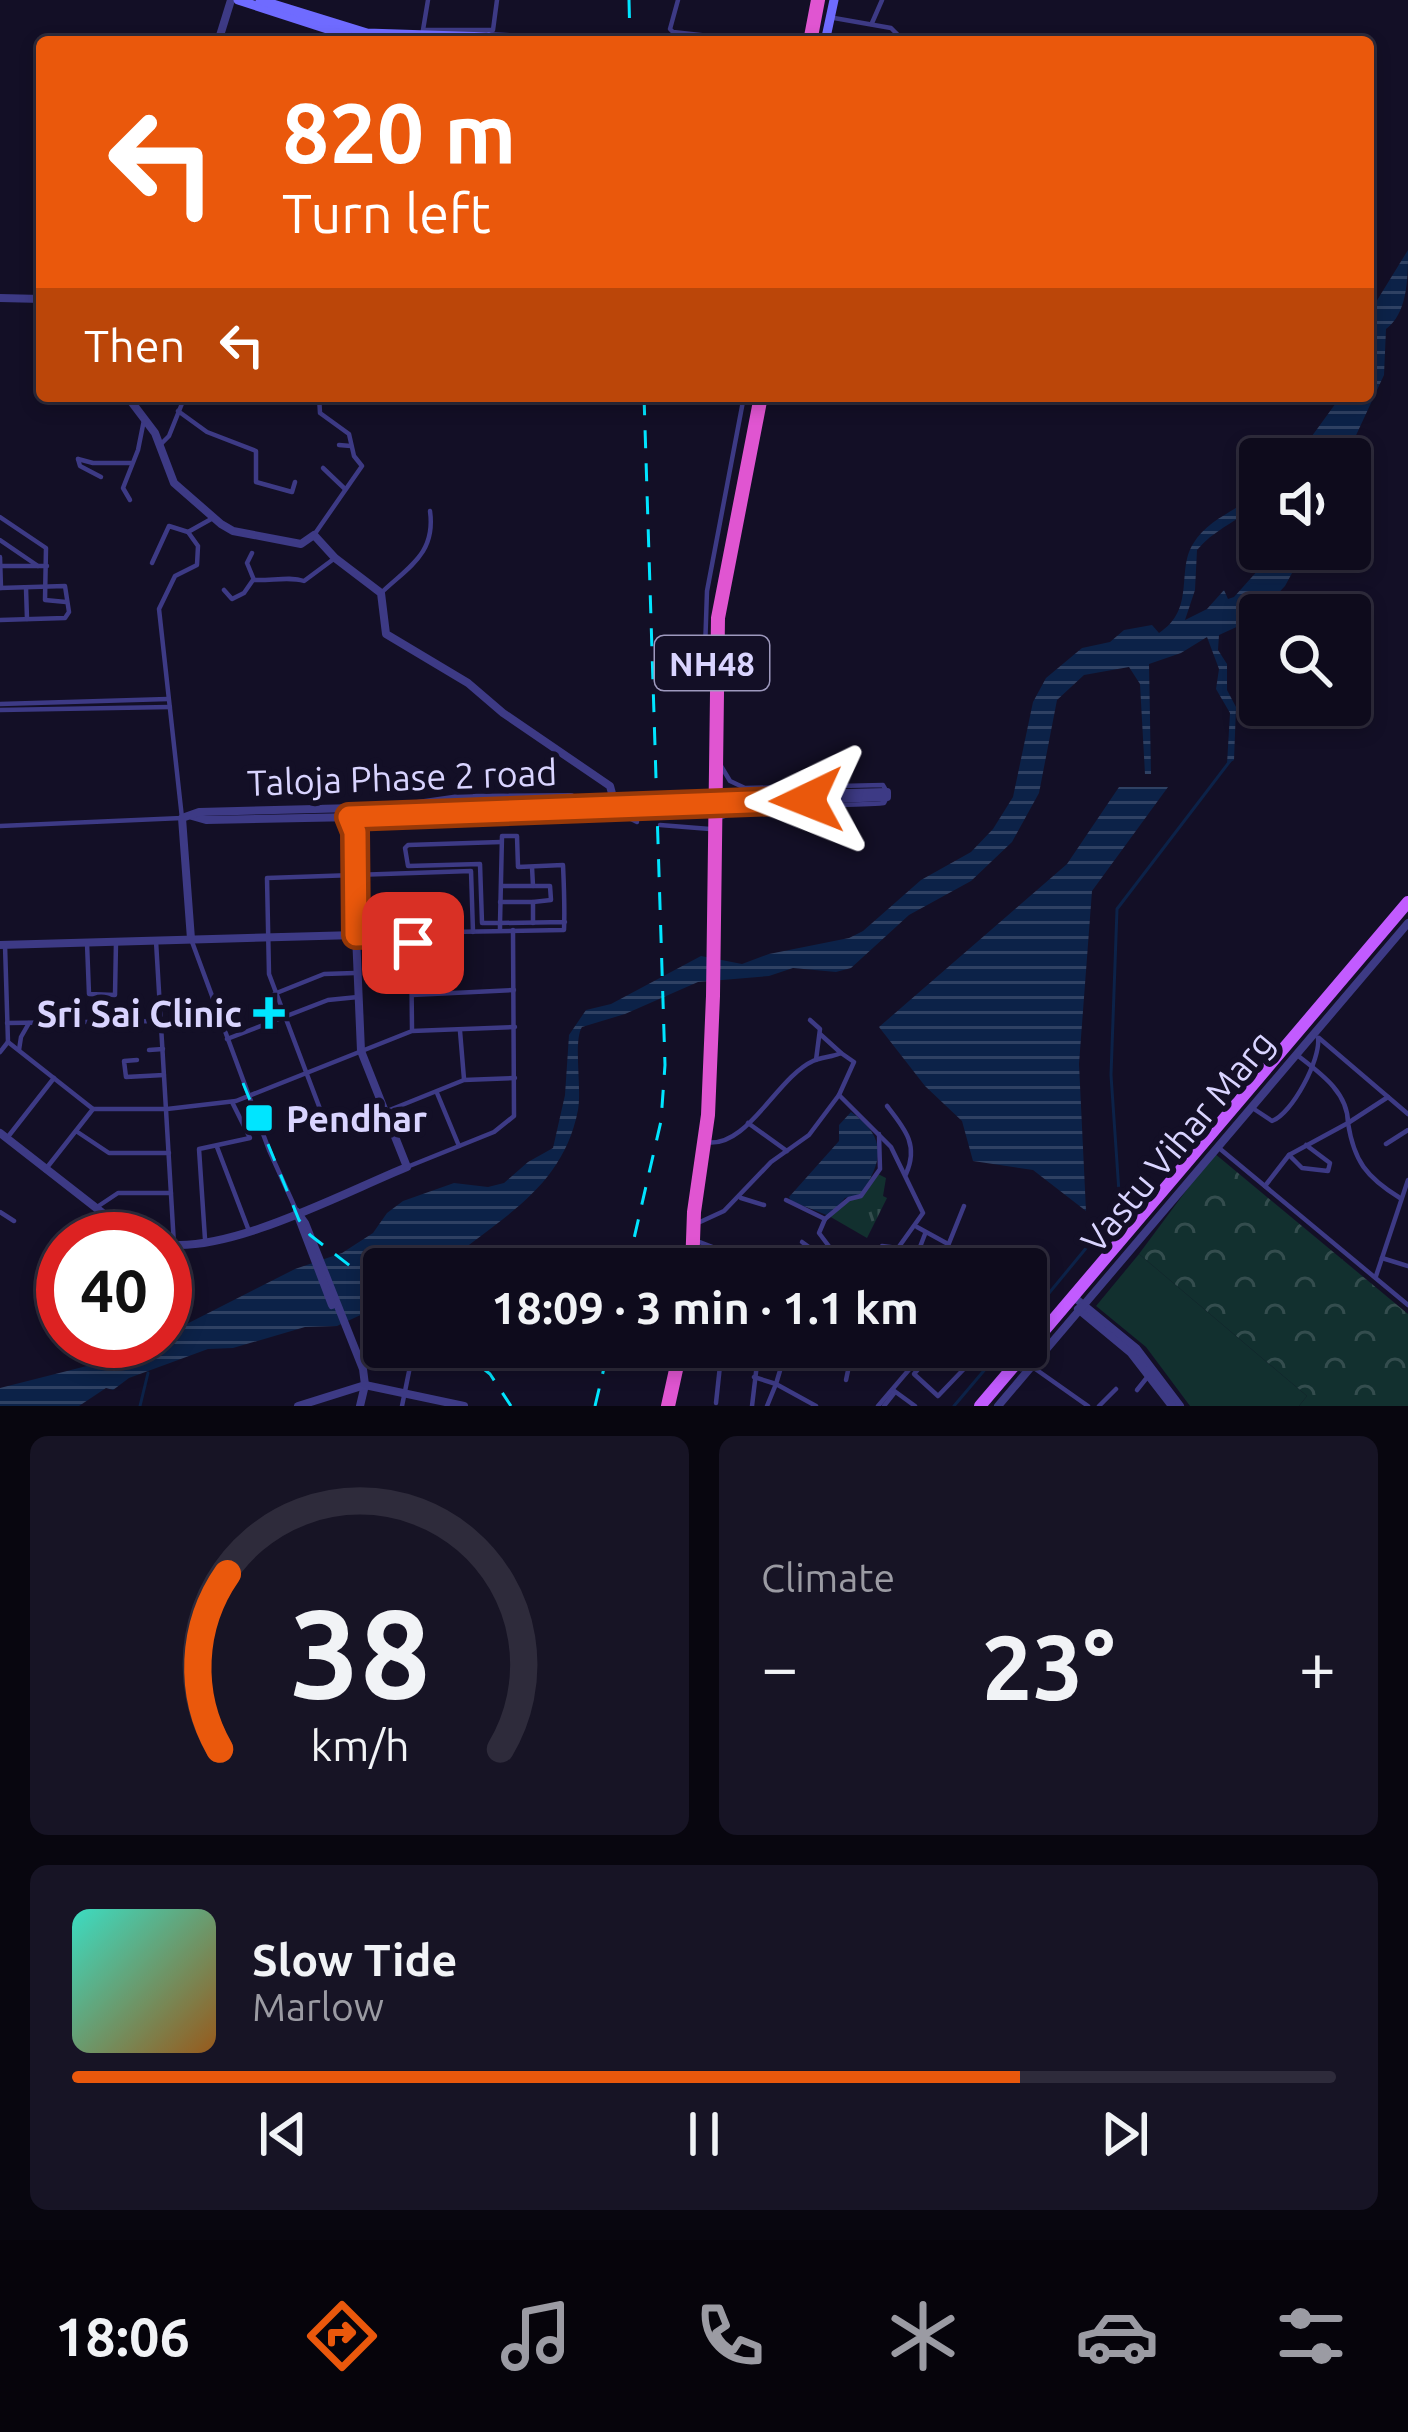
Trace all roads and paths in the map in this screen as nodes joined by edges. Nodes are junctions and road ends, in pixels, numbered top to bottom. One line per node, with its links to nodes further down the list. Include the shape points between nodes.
1 (234, 0): 10 (street); 11 (main road)
2 (428, 0): 12 (street)
3 (496, 0): 12 (street, via 493,30)
4 (678, 0): 13 (street, via 670,29)
5 (823, 0): 8 (main road); 14 (highway)
6 (882, 0): 9 (street)
7 (264, 1): 12 (main road, via 357,32)
8 (830, 17): 9 (street); 15 (main road)
9 (872, 23): 16 (street)
10 (220, 36)
11 (350, 36)
12 (423, 36)
13 (710, 36)
14 (815, 36)
15 (818, 36)
16 (899, 36)
17 (0, 298): 18 (street)
18 (36, 299)
19 (131, 402): 26 (street)
20 (182, 402): 25 (street)
21 (319, 402): 29 (street)
22 (742, 402): 57 (street, via 707,591 705,650)
23 (758, 402): 57 (highway, NH48, via 720,569)
24 (758, 402): 60 (highway, NH48, via 722,583)
25 (178, 411): 27 (street); 33 (street, via 256,451 256,482 292,492)
26 (144, 420): 27 (street); 30 (street)
27 (160, 445): 38 (street, via 170,478)
28 (339, 445): 29 (street)
29 (351, 446): 34 (street, via 362,466)
30 (131, 463): 32 (street, via 78,459); 35 (street, via 123,488)
31 (323, 468): 34 (street)
32 (101, 477)
33 (295, 482)
34 (345, 489): 40 (street)
35 (130, 500)
36 (430, 512): 53 (street, via 421,558)
37 (0, 518): 47 (street, via 46,548)
38 (213, 518): 39 (street); 40 (street, via 233,531 297,544)
39 (188, 532): 45 (street, via 169,526); 58 (street, via 198,545 197,565 175,576 159,608)
40 (314, 535): 44 (street)
41 (0, 539): 47 (street)
42 (252, 553): 48 (street)
43 (0, 557): 46 (street)
44 (334, 558): 48 (street, via 304,581); 53 (street)
45 (152, 563)
46 (0, 566): 47 (street); 51 (street)
47 (43, 566): 49 (street)
48 (254, 580): 52 (street, via 232,599)
49 (46, 586): 50 (street); 54 (street, via 66,587); 54 (street, via 46,602)
50 (26, 587): 51 (street); 55 (street)
51 (0, 588)
52 (224, 590)
53 (381, 593): 62 (street, via 386,634)
54 (68, 602): 55 (street, via 65,618)
55 (28, 619): 56 (street)
56 (0, 620)
57 (712, 656): 70 (highway, NH48)
58 (170, 703): 59 (street); 66 (street)
59 (0, 707)
60 (718, 754): 61 (street, via 723,772 745,788 883,785); 70 (highway, NH48)
61 (887, 794): 63 (street, bridge); 70 (street, via 884,803 742,810)
62 (614, 796): 63 (street, Taloja Phase 2 road, via 459,798); 64 (street)
63 (397, 811): 64 (street, Taloja Phase 2 road, via 435,818); 65 (street, Taloja Phase 2 road)
64 (617, 812): 67 (street, Taloja Phase 2 road)
65 (349, 813): 66 (street, Taloja Phase 2 road); 75 (street)
66 (187, 817): 69 (street); 91 (street)
67 (637, 822)
68 (660, 825): 70 (street)
69 (0, 826)
70 (714, 826): 145 (highway, NH48)
71 (501, 842): 72 (street, via 517,836 518,866); 74 (street, via 406,845 407,866); 76 (street)
72 (532, 867): 77 (street); 82 (street, via 564,866)
73 (453, 868): 74 (street); 85 (street, via 480,864 482,923); 88 (street, via 471,871)
74 (421, 869): 75 (street)
75 (356, 874): 89 (street); 90 (street, via 267,878)
76 (500, 886): 77 (street); 78 (street)
77 (533, 886): 79 (street, via 549,886 551,900)
78 (500, 902): 79 (street); 85 (street)
79 (533, 902): 83 (street)
80 (1408, 902): 190 (main road)
81 (1408, 913): 190 (main road, Vastu Vihar Marg)
82 (565, 922): 83 (street); 86 (street, via 564,930)
83 (533, 923): 85 (street)
84 (1408, 923): 110 (street)
85 (500, 927): 86 (street); 88 (street)
86 (513, 930): 97 (street)
87 (448, 932): 88 (street)
88 (473, 932)
89 (356, 935): 90 (street); 96 (street); 99 (street, via 411,935)
90 (268, 938): 91 (street); 98 (street)
91 (191, 939): 92 (street); 111 (street)
92 (156, 941): 93 (street); 103 (street)
93 (116, 942): 94 (street); 94 (street, via 115,994 89,994)
94 (87, 943): 95 (street)
95 (3, 945): 104 (street)
96 (358, 973): 98 (street, via 324,974); 100 (street)
97 (514, 990): 99 (street); 106 (street)
98 (274, 994): 101 (street)
99 (411, 994): 108 (street)
100 (358, 996): 101 (street); 117 (street)
101 (284, 1018): 111 (street); 123 (street)
102 (810, 1020): 109 (street)
103 (161, 1021): 105 (street); 113 (street)
104 (8, 1023): 105 (street); 112 (street)
105 (29, 1023): 115 (street)
106 (515, 1027): 107 (street); 126 (street)
107 (460, 1030): 108 (street); 127 (street)
108 (412, 1031): 117 (street)
109 (820, 1034): 118 (street); 121 (street)
110 (1316, 1037): 119 (street); 122 (street); 131 (street)
111 (227, 1039): 130 (street)
112 (8, 1042): 115 (street); 116 (street)
113 (163, 1049): 114 (street); 124 (street)
114 (149, 1050)
115 (19, 1051): 125 (street)
116 (0, 1052)
117 (361, 1052): 123 (street); 137 (street)
118 (842, 1053): 121 (street); 129 (street, via 855,1063)
119 (1297, 1055): 122 (street); 134 (street)
120 (137, 1060): 124 (street, via 124,1061 126,1077)
121 (816, 1060): 139 (street)
122 (1311, 1066): 134 (street, via 1286,1115 1272,1121); 140 (street, via 1344,1101)
123 (307, 1073): 130 (street); 137 (street, via 328,1130)
124 (164, 1076): 136 (street)
125 (54, 1078): 135 (street); 144 (street)
126 (515, 1078): 127 (street); 149 (street, via 514,1116)
127 (464, 1080): 128 (street)
128 (436, 1093): 137 (street); 149 (street)
129 (839, 1095): 143 (street); 151 (street)
130 (250, 1096): 132 (street); 169 (street)
131 (1392, 1096): 138 (street); 140 (street)
132 (232, 1102): 136 (street); 148 (street, via 250,1138)
133 (887, 1106): 156 (street, via 911,1142)
134 (1251, 1108): 150 (street)
135 (93, 1109): 136 (street); 142 (street)
136 (166, 1109): 152 (street)
137 (385, 1111): 154 (street)
138 (1408, 1114)
139 (748, 1123): 145 (street, via 726,1142); 151 (street)
140 (1348, 1123): 147 (street); 161 (street, via 1362,1165)
141 (1408, 1130): 146 (street)
142 (76, 1131): 152 (street, via 109,1154); 155 (street)
143 (880, 1134): 156 (street); 170 (street, via 878,1174)
144 (3, 1135): 155 (street)
145 (702, 1141): 173 (highway, NH48)
146 (1385, 1144)
147 (1306, 1145): 153 (street); 153 (street, via 1330,1163 1328,1171 1302,1168)
148 (217, 1147): 174 (street); 179 (street, via 199,1149)
149 (459, 1147): 154 (street)
150 (1219, 1148): 158 (street); 190 (street)
151 (788, 1151): 160 (street)
152 (169, 1153): 159 (street)
153 (1289, 1155): 158 (street)
154 (407, 1167): 169 (street)
155 (45, 1170): 165 (street)
156 (906, 1174): 172 (street, via 923,1214)
157 (1408, 1180): 161 (street)
158 (1265, 1186): 189 (street)
159 (171, 1193): 165 (street, via 118,1192); 168 (street)
160 (740, 1197): 163 (street); 173 (street)
161 (1403, 1198): 187 (street)
162 (786, 1200): 170 (street)
163 (764, 1205)
164 (964, 1206): 177 (street)
165 (96, 1209): 167 (street)
166 (0, 1212): 171 (street)
167 (100, 1212)
168 (171, 1212)
169 (297, 1212): 174 (street); 209 (street)
170 (825, 1219): 183 (street, via 819,1233)
171 (14, 1221)
172 (916, 1227): 175 (street); 184 (street)
173 (691, 1230): 180 (highway, NH48); 181 (street)
174 (249, 1231): 179 (street)
175 (925, 1234): 177 (street); 185 (street)
176 (802, 1242): 182 (street)
177 (948, 1244): 186 (street)
178 (192, 1245): 179 (street)
179 (206, 1245)
180 (691, 1248)
181 (723, 1248)
182 (810, 1248)
183 (830, 1248)
184 (898, 1248)
185 (920, 1248)
186 (946, 1248)
187 (1382, 1258): 188 (street); 189 (street)
188 (1408, 1266)
189 (1375, 1277): 191 (street)
190 (1078, 1304): 192 (main road, Vastu Vihar Marg); 205 (street); 216 (street, via 1136,1348)
191 (1408, 1305)
192 (1047, 1337)
193 (410, 1368): 213 (street)
194 (674, 1368): 222 (highway)
195 (720, 1368): 215 (street)
196 (756, 1368): 206 (street)
197 (781, 1368): 208 (street)
198 (849, 1368): 207 (street)
199 (911, 1368): 212 (street)
200 (919, 1368): 201 (street, via 914,1374 938,1396)
201 (965, 1368)
202 (1017, 1368): 228 (main road, Vastu Vihar Marg)
203 (1018, 1368): 229 (street)
204 (1025, 1368): 214 (street)
205 (1149, 1375): 211 (street); 216 (street)
206 (754, 1377): 208 (street); 223 (street)
207 (846, 1380)
208 (776, 1384): 224 (street); 225 (street)
209 (365, 1385): 213 (street); 217 (street); 219 (street)
210 (1116, 1389): 232 (street)
211 (1137, 1390)
212 (894, 1391): 226 (street); 227 (street)
213 (405, 1392): 220 (street); 221 (street)
214 (1074, 1396): 230 (street); 231 (street)
215 (716, 1403)
216 (1171, 1403)
217 (311, 1404): 218 (street)
218 (298, 1406)
219 (360, 1406)
220 (402, 1406)
221 (464, 1406)
222 (666, 1406)
223 (752, 1406)
224 (767, 1406)
225 (816, 1406)
226 (881, 1406)
227 (915, 1406)
228 (985, 1406)
229 (998, 1406)
230 (1068, 1406)
231 (1088, 1406)
232 (1100, 1406)

